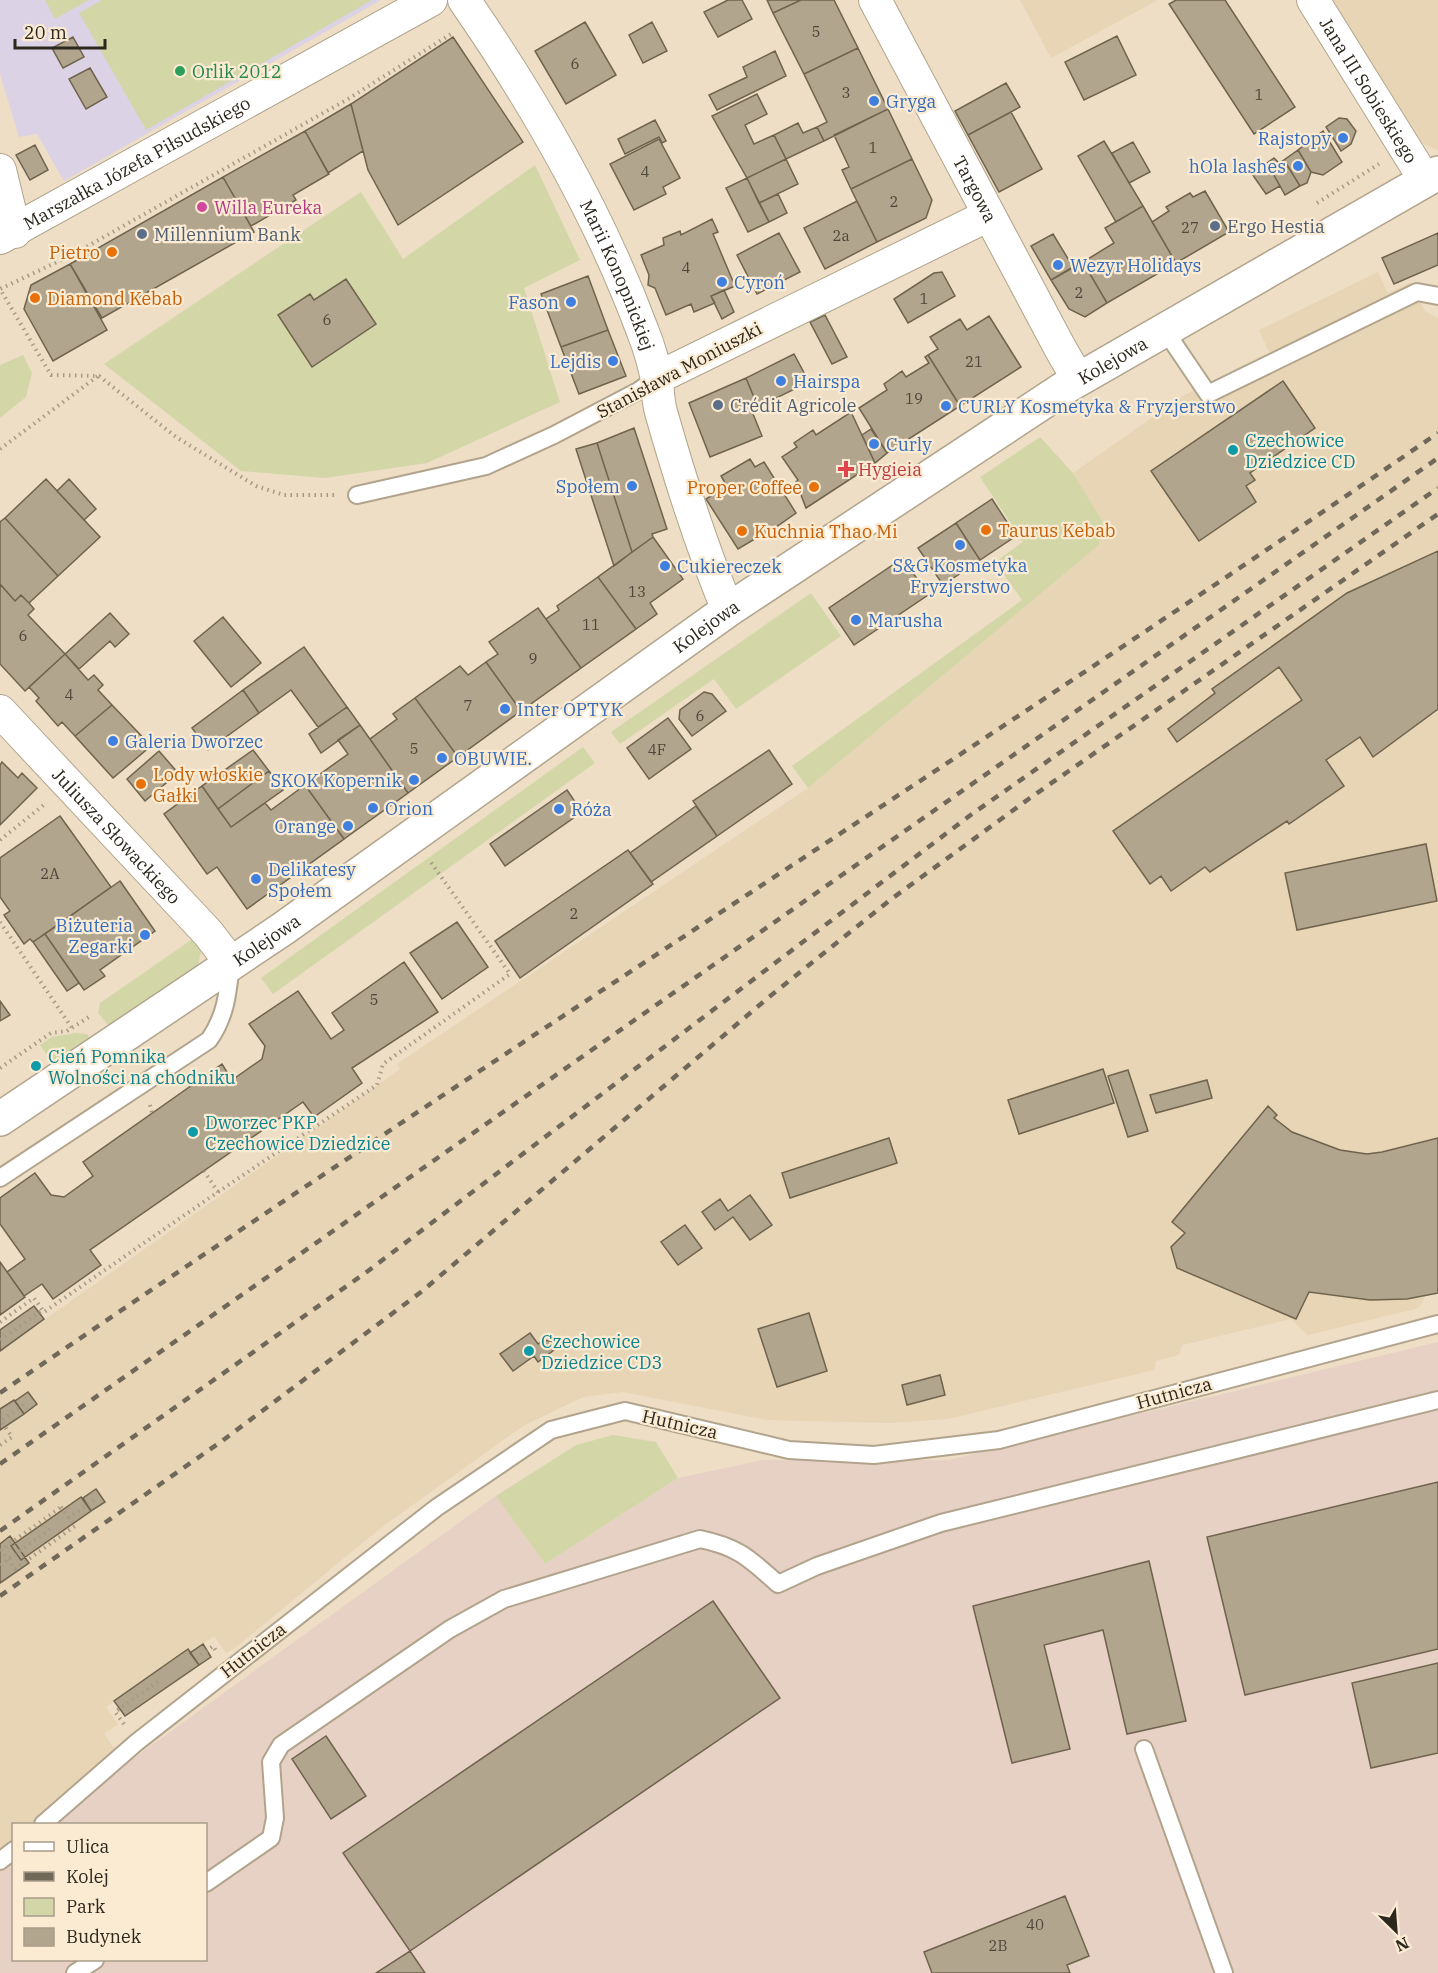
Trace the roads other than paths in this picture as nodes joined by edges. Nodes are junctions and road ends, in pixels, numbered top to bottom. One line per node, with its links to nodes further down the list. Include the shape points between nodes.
1 (431, 0): 8 (street, Marszałka Józefa Piłsudskiego)
2 (1313, 0): 6 (street, Jana III Sobieskiego)
3 (880, 2): 7 (street, Targowa)
4 (462, 14): 11 (street, Marii Konopnickiej, via 540,115 585,198 644,334)
5 (0, 170): 8 (street)
6 (1432, 176): 10 (street, Kolejowa)
7 (989, 215): 11 (street, Stanisława Moniuszki); 12 (street, Targowa)
8 (8, 235)
9 (1438, 296): 10 (lane, via 1417,292 1208,394)
10 (1164, 329): 12 (street, Kolejowa)
11 (657, 378): 13 (lane, Stanisława Moniuszki, via 638,392 486,466); 14 (street, Marii Konopnickiej, via 666,430 706,558)
12 (1078, 379): 14 (street, Kolejowa)
13 (357, 495)
14 (728, 610): 16 (street, Kolejowa)
15 (0, 711): 16 (street, Juliusza Słowackiego, via 208,933)
16 (231, 963): 17 (street, Kolejowa); 18 (lane, via 227,1002 219,1026 209,1040)
17 (0, 1119)
18 (0, 1178)
19 (1438, 1324): 22 (lane, Hutnicza, via 999,1440 874,1455 789,1450 624,1411 550,1430 407,1530 137,1742)
20 (1438, 1400): 25 (lane, via 941,1523 778,1584 728,1545 700,1539 504,1599 450,1629 281,1745 271,1762 275,1818 271,1838)
21 (1144, 1749): 28 (lane)
22 (44, 1823)
23 (12, 1852): 24 (lane)
24 (0, 1861)
25 (207, 1882)
26 (92, 1961): 27 (lane)
27 (75, 1973)
28 (1224, 1973)

